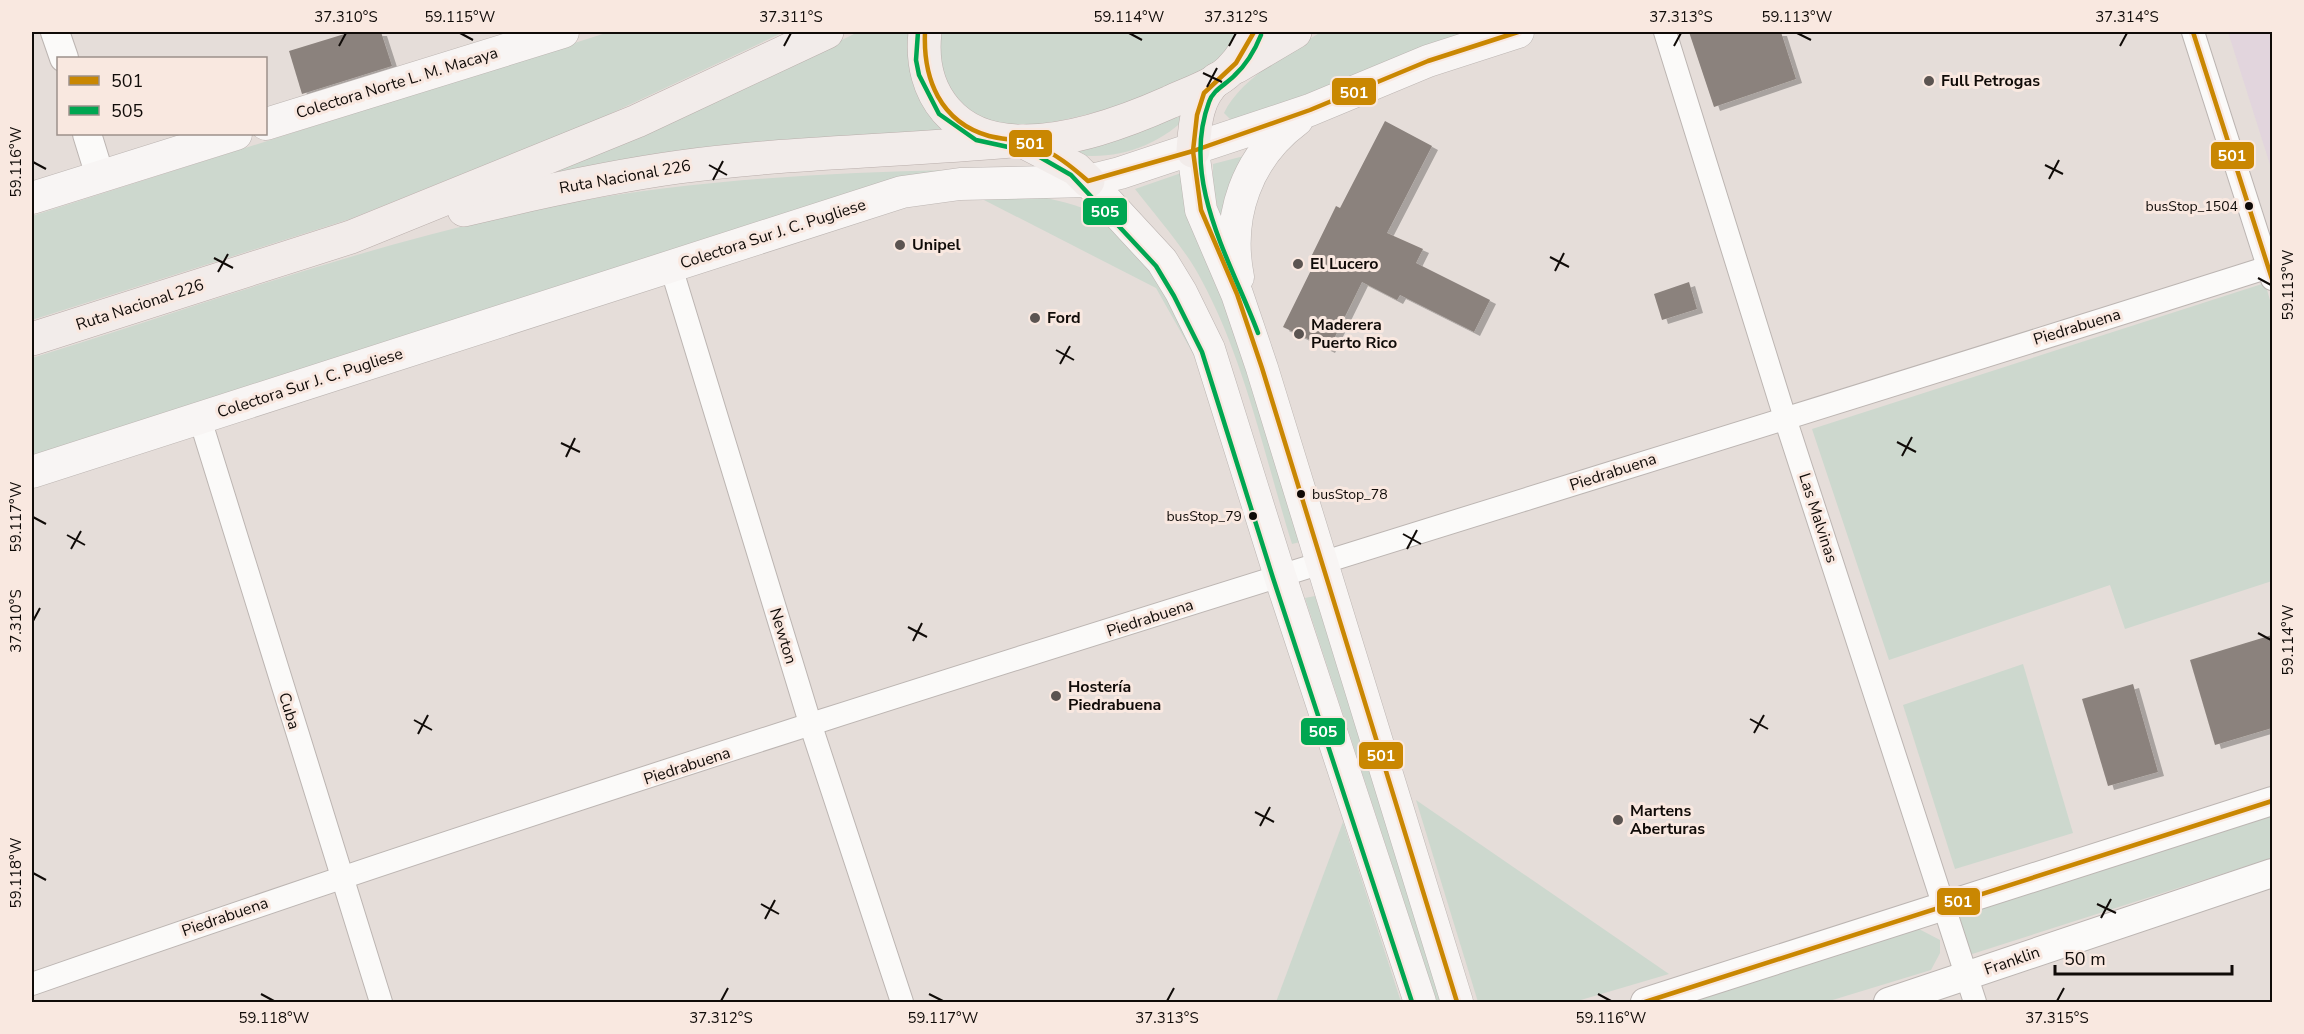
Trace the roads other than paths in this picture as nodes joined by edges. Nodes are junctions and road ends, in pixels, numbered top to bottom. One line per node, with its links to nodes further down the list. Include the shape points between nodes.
1 (55, 32): 10 (street)
2 (563, 32): 13 (main road, Colectora Norte L. M. Macaya)
3 (826, 32): 21 (highway, Ruta Nacional 226, via 637,121)
4 (925, 32): 16 (highway, Ruta Nacional 226, via 926,73 944,109 979,133)
5 (1254, 32): 11 (highway, Ruta Nacional 226, via 1245,51)
6 (1295, 32): 11 (highway, Ruta Nacional 226)
7 (1518, 32): 12 (main road, Colectora Sur J. C. Pugliese, via 1418,64)
8 (1665, 32): 27 (street, Las Malvinas)
9 (2193, 32): 23 (street)
10 (64, 57)
11 (1223, 75): 16 (highway, Ruta Nacional 226, via 1121,122 1068,135); 17 (highway, via 1200,102)
12 (1310, 110): 17 (main road, Colectora Sur J. C. Pugliese); 24 (main road, via 1275,136 1253,169 1238,208 1233,243)
13 (267, 124)
14 (87, 135): 18 (street)
15 (233, 135): 18 (main road)
16 (1016, 141): 19 (highway, via 1076,169); 21 (highway, Ruta Nacional 226, via 778,156 679,167 556,188)
17 (1193, 151): 19 (main road, Colectora Sur J. C. Pugliese); 24 (main road, via 1201,210)
18 (100, 176): 20 (main road)
19 (1088, 181): 22 (main road, Colectora Sur J. C. Pugliese, via 960,184 902,192); 30 (main road, via 1162,261 1195,319 1209,349)
20 (32, 198)
21 (351, 237): 25 (highway, Ruta Nacional 226)
22 (671, 267): 26 (main road, Colectora Sur J. C. Pugliese); 31 (street, Newton)
23 (2271, 270): 27 (street, Piedrabuena)
24 (1248, 328): 29 (main road)
25 (32, 339)
26 (200, 418): 28 (main road, Colectora Sur J. C. Pugliese); 34 (street, Cuba)
27 (1785, 418): 29 (street, Piedrabuena); 35 (street, Las Malvinas)
28 (32, 472)
29 (1324, 563): 30 (street, Piedrabuena); 41 (main road)
30 (1280, 576): 31 (street, Piedrabuena); 40 (main road)
31 (811, 726): 34 (street, Piedrabuena); 39 (street, Newton)
32 (2272, 801): 35 (street)
33 (2272, 873): 37 (street, Franklin)
34 (340, 876): 36 (street, Piedrabuena); 38 (street, Cuba)
35 (1945, 907): 37 (street, Las Malvinas); 42 (street)
36 (32, 984)
37 (1971, 989): 43 (street, Franklin)
38 (381, 1002)
39 (902, 1002)
40 (1420, 1002)
41 (1457, 1002)
42 (1644, 1002)
43 (1888, 1002)

